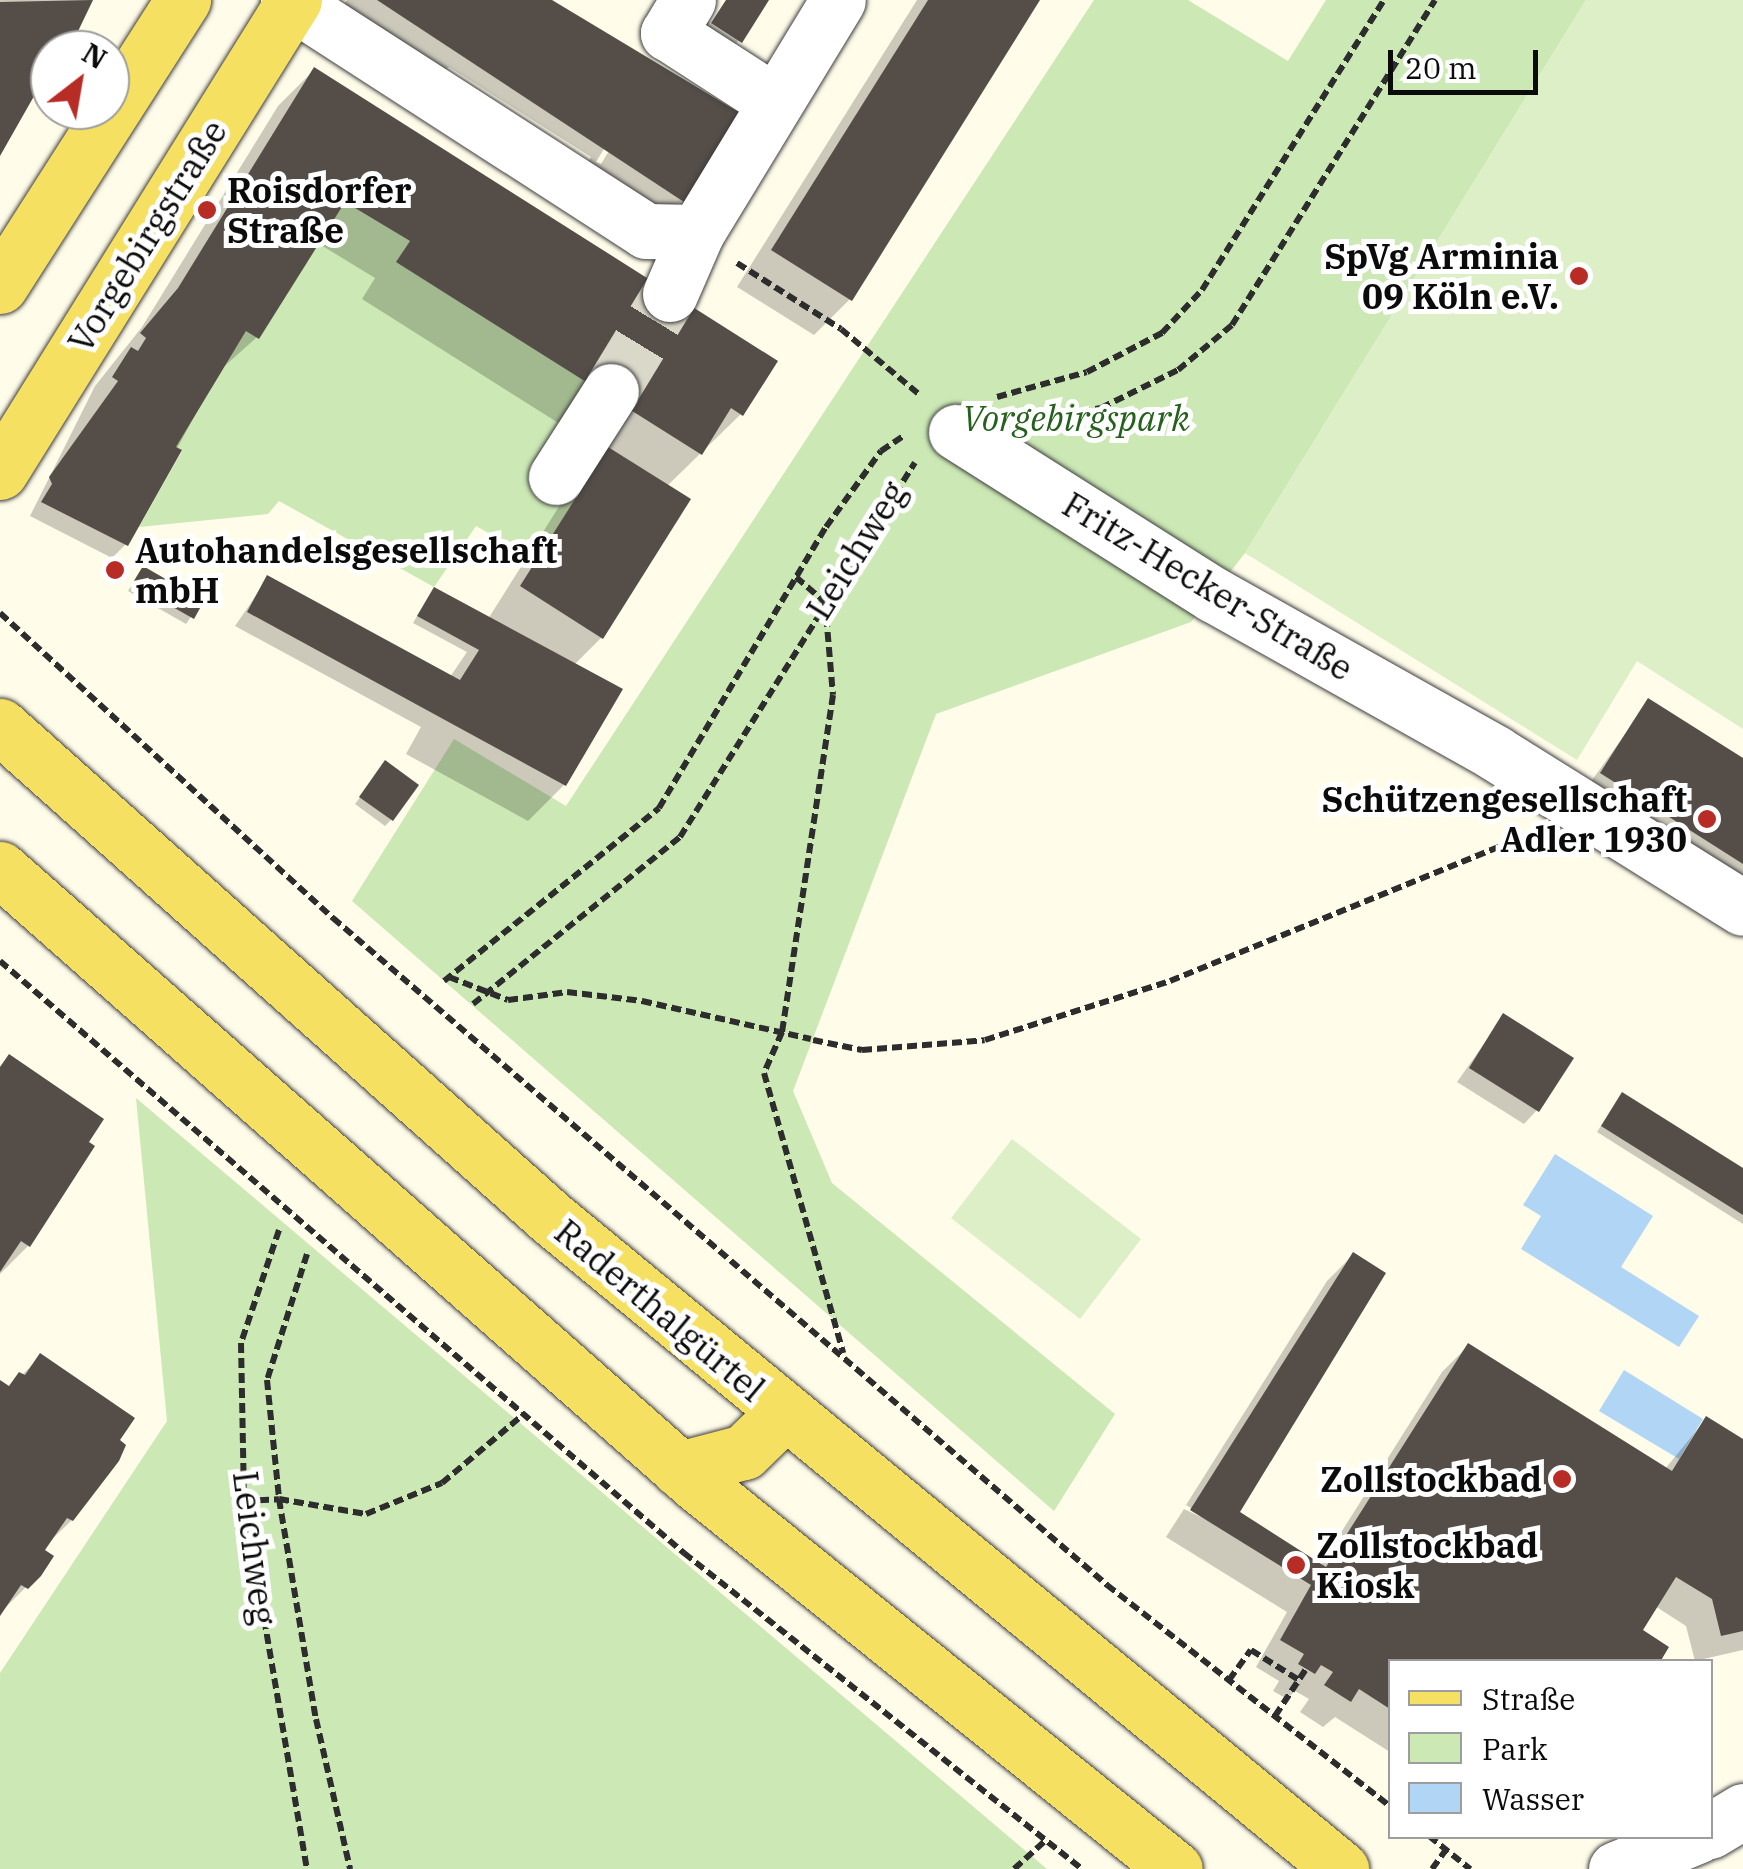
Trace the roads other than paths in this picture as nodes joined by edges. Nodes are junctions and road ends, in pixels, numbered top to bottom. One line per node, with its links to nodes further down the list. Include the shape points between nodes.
1 (183, 0): 7 (main road)
2 (688, 0): 5 (street, via 668,33)
3 (838, 0): 5 (street)
4 (291, 2): 6 (street, via 646,231); 11 (main road, Vorgebirgstraße)
5 (775, 102): 6 (street)
6 (697, 232): 8 (street)
7 (0, 286)
8 (670, 294)
9 (610, 392): 12 (street)
10 (948, 423): 15 (street, Fritz-Hecker-Straße, via 1214,595 1495,753)
11 (0, 472)
12 (556, 478)
13 (0, 726): 16 (main road, Raderthalgürtel, via 551,1218)
14 (0, 869): 17 (main road)
15 (1743, 908)
16 (783, 1414): 17 (main road, via 744,1452); 20 (main road, Raderthalgürtel)
17 (680, 1469): 19 (main road)
18 (1701, 1839): 21 (street)
19 (1175, 1869)
20 (1341, 1869)
21 (1616, 1869)

